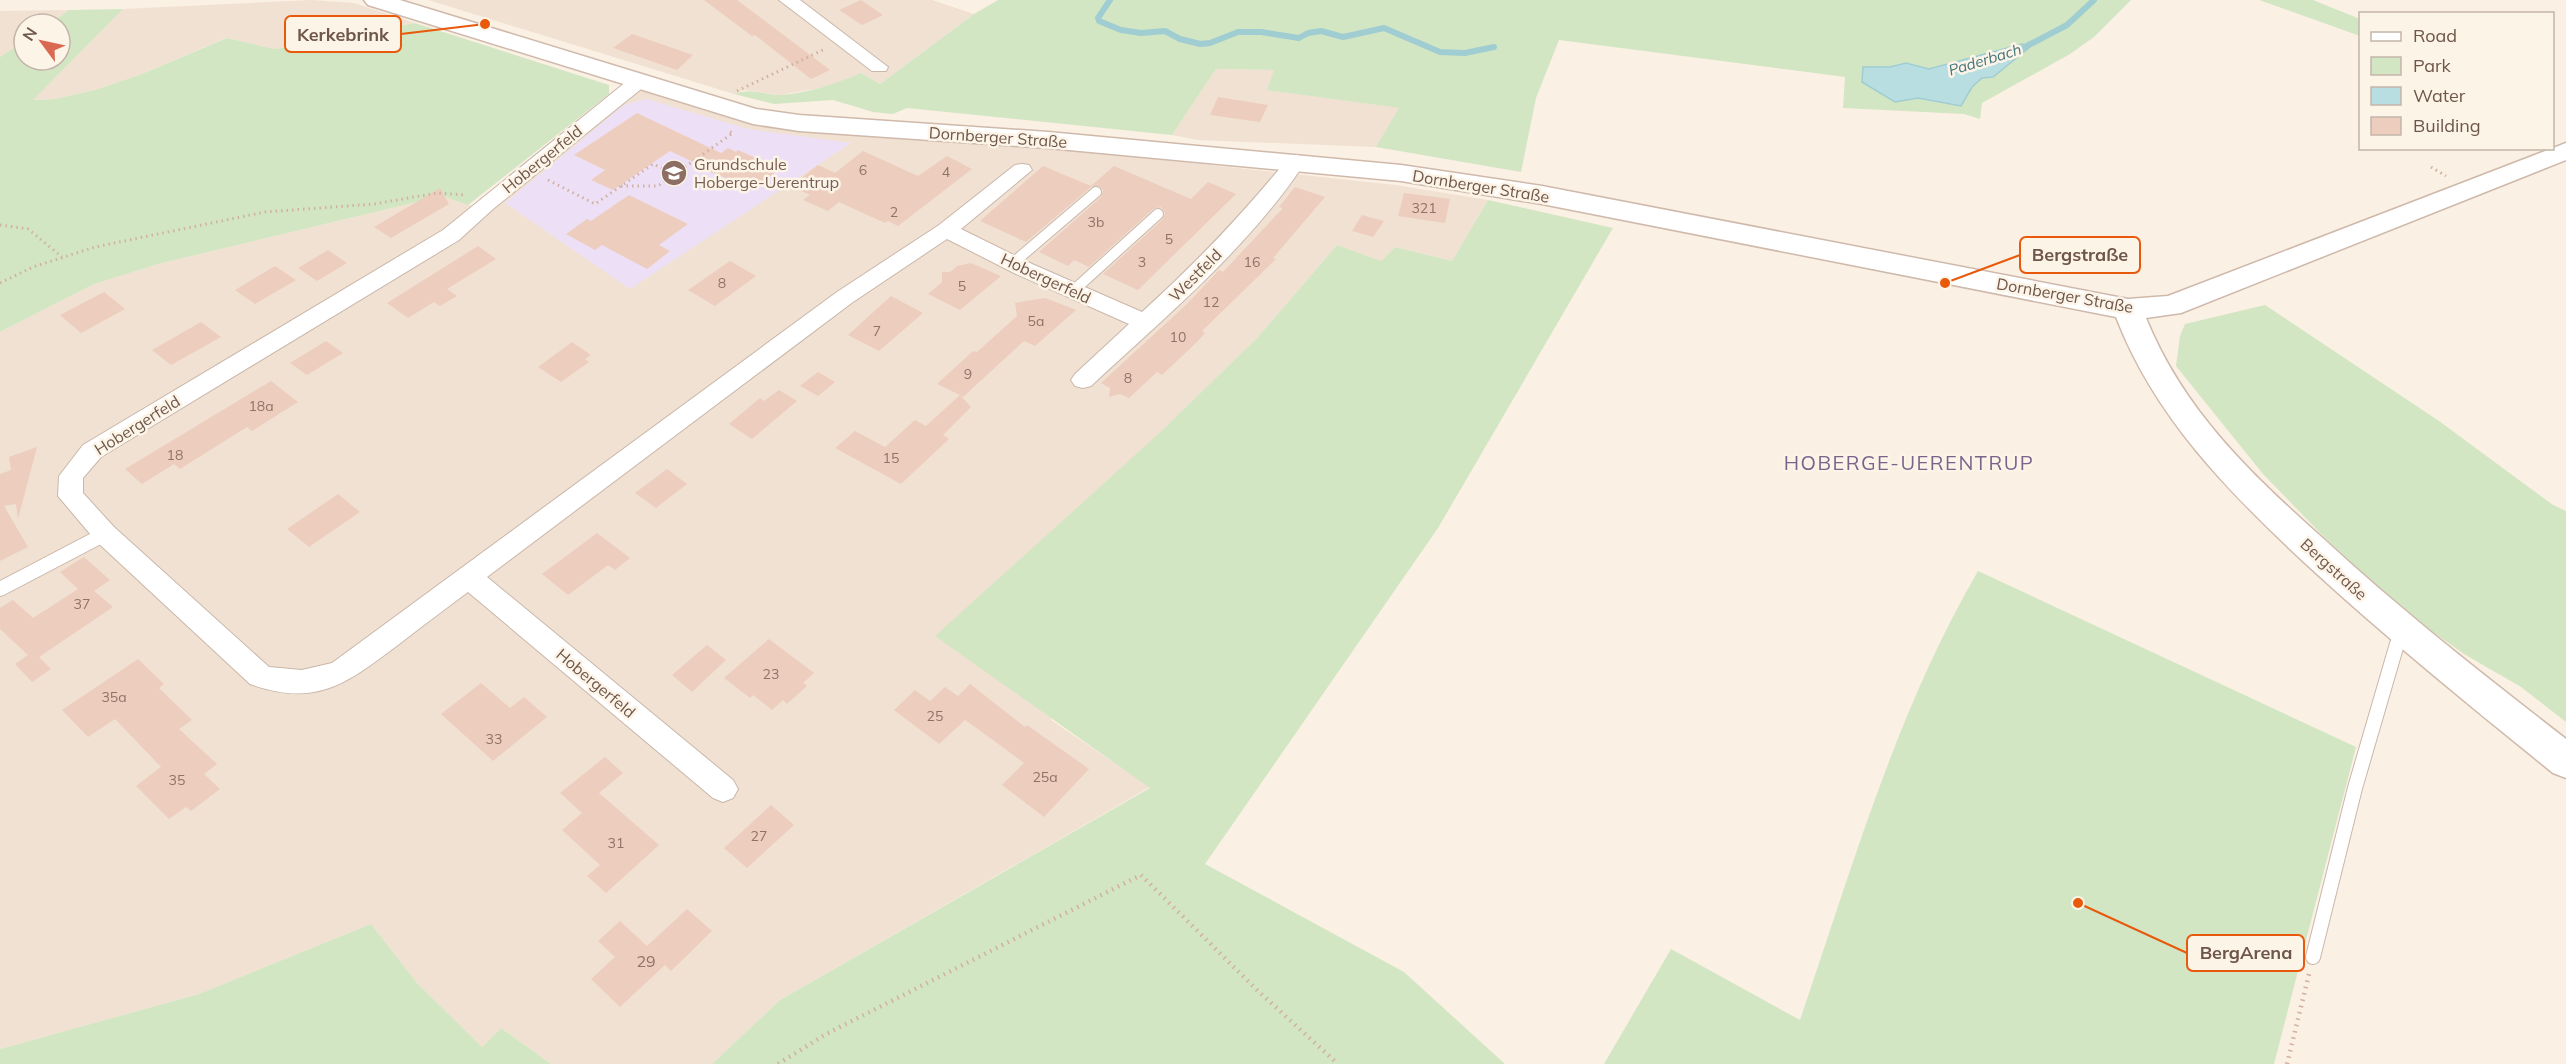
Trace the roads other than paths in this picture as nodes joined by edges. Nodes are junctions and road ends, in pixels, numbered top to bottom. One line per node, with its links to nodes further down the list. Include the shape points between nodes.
1 (376, 0): 4 (street, Dornberger Straße)
2 (788, 0): 3 (street)
3 (879, 68)
4 (639, 81): 6 (street, Dornberger Straße, via 743,114 800,123); 16 (street, Hobergerfeld, via 451,236 92,451 71,476 70,496)
5 (2566, 151): 13 (street, Dornberger Straße, via 2171,306)
6 (1296, 161): 13 (street, Dornberger Straße, via 1542,195); 14 (street, Westfeld, via 1207,265)
7 (1022, 170): 10 (street, Hobergerfeld)
8 (1096, 192): 11 (lane)
9 (1158, 214): 12 (lane)
10 (946, 230): 11 (street, Hobergerfeld); 17 (street, Hobergerfeld, via 845,297)
11 (1013, 263): 12 (street, Hobergerfeld)
12 (1073, 291): 14 (street, Hobergerfeld)
13 (2128, 309): 19 (street, Bergstraße, via 2150,361 2193,427 2259,500)
14 (1146, 323): 15 (street, Westfeld)
15 (1083, 380)
16 (105, 534): 17 (street, Hobergerfeld, via 260,676 285,684 311,682 342,671); 18 (lane)
17 (469, 577): 21 (street, Hobergerfeld)
18 (0, 589)
19 (2411, 638): 20 (street, Bergstraße); 22 (lane, via 2397,644 2355,788)
20 (2566, 761)
21 (723, 789)
22 (2313, 957)

